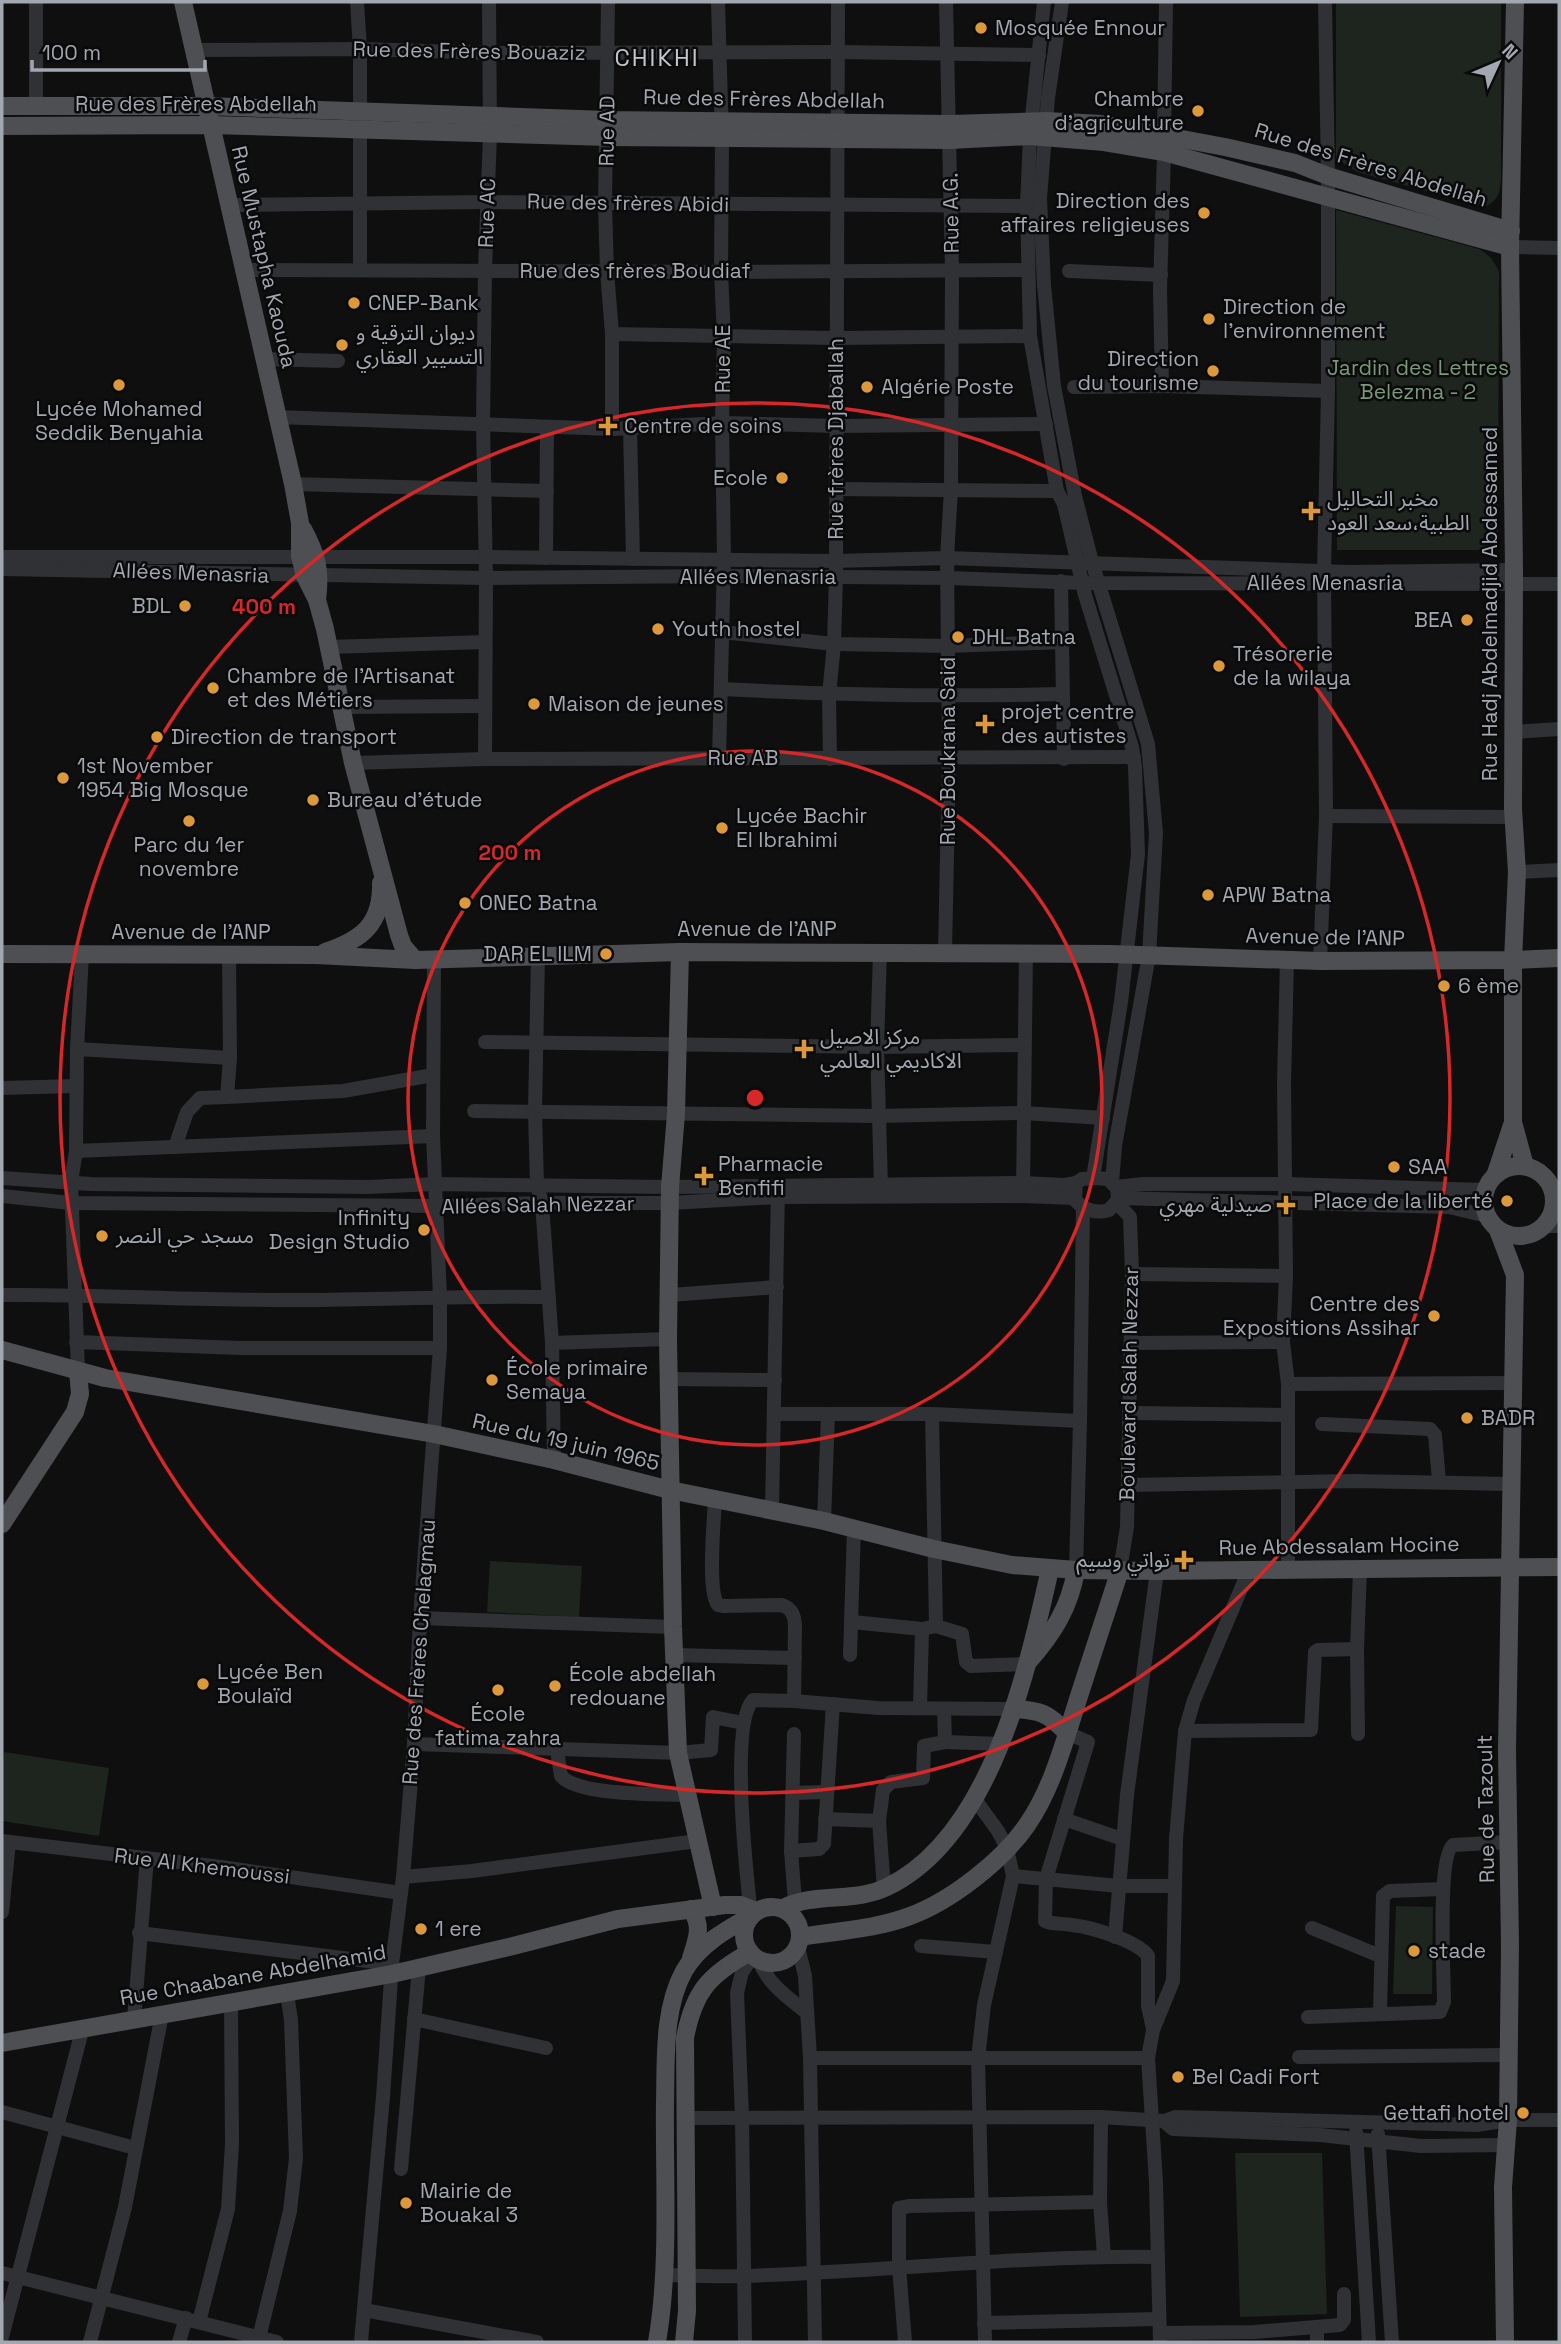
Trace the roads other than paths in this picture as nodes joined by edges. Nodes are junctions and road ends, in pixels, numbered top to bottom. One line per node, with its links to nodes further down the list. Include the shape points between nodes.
1 (36, 2): 22 (street)
2 (183, 2): 15 (main road, Rue Mustapha Kaouda)
3 (357, 2): 14 (street)
4 (489, 2): 17 (street, Rue AC)
5 (608, 2): 18 (street, Rue AD)
6 (718, 2): 20 (street, Rue AE)
7 (838, 2): 16 (street, Rue frères Djaballah)
8 (946, 2): 19 (street, Rue A.G.)
9 (1044, 2): 21 (street)
10 (1062, 2): 31 (street, via 1048,98)
11 (1166, 2): 34 (street)
12 (1325, 2): 35 (street)
13 (1515, 2): 45 (main road, Rue Hadj Abdelmadjid Abdessamed)
14 (360, 49): 15 (street, Rue des Frères Bouaziz); 17 (street, Rue des Frères Bouaziz); 25 (street)
15 (194, 50): 24 (main road, Rue Mustapha Kaouda)
16 (837, 52): 19 (street, Rue des Frères Bouaziz); 20 (street, Rue des Frères Bouaziz); 32 (street, Rue frères Djaballah)
17 (490, 53): 18 (street, Rue des Frères Bouaziz); 27 (street, Rue AC)
18 (608, 53): 20 (street, Rue des Frères Bouaziz); 29 (street, Rue AD)
19 (948, 53): 21 (street, Rue des Frères Bouaziz); 33 (street, Rue A.G.)
20 (721, 54): 30 (street, Rue AE)
21 (1039, 55): 31 (street)
22 (36, 105): 23 (main road, Rue des Frères Abdellah); 24 (main road, Rue des Frères Abdellah)
23 (2, 106)
24 (205, 106): 25 (main road, Rue des Frères Abdellah); 26 (main road, Rue Mustapha Kaouda)
25 (359, 119): 26 (main road, Rue des Frères Abdellah); 27 (main road, Rue des Frères Abdellah); 37 (street)
26 (211, 125): 28 (main road, Rue des Frères Abdellah); 42 (main road, Rue Mustapha Kaouda)
27 (490, 125): 29 (main road, Rue des Frères Abdellah); 38 (street, Rue AC)
28 (2, 126)
29 (607, 129): 30 (main road, Rue des Frères Abdellah); 40 (street, Rue AD)
30 (722, 129): 32 (main road, Rue des Frères Abdellah); 43 (street, Rue AE)
31 (1038, 129): 33 (main road, Rue des Frères Abdellah); 34 (main road, Rue des Frères Abdellah, via 1101,124); 44 (street); 90 (street, via 1044,285 1053,373)
32 (838, 130): 33 (main road, Rue des Frères Abdellah); 39 (street, Rue frères Djaballah)
33 (950, 132): 41 (street, Rue A.G.)
34 (1164, 145): 35 (main road, Rue des Frères Abdellah, via 1225,147); 36 (main road, Rue des Frères Abdellah); 56 (street)
35 (1328, 176): 36 (street); 45 (main road, Rue des Frères Abdellah)
36 (1326, 196): 45 (main road, Rue des Frères Abdellah); 66 (street)
37 (358, 202): 38 (street, Rue des frères Abidi); 42 (street, Rue des frères Abidi); 48 (street)
38 (488, 202): 40 (street, Rue des frères Abidi); 49 (street, Rue AC)
39 (836, 203): 41 (street, Rue des frères Abidi); 43 (street, Rue des frères Abidi); 53 (street, Rue frères Djaballah)
40 (605, 204): 43 (street, Rue des frères Abidi); 52 (street, Rue AD)
41 (952, 204): 44 (street, Rue des frères Abidi); 50 (street, Rue A.G.)
42 (228, 205): 47 (main road, Rue Mustapha Kaouda)
43 (723, 205): 55 (street, Rue AE)
44 (1027, 206): 51 (street)
45 (1510, 239): 46 (street); 95 (main road, Rue Hadj Abdelmadjid Abdessamed)
46 (1559, 248)
47 (242, 270): 48 (street, Rue des frères Boudiaf); 62 (main road, Rue Mustapha Kaouda)
48 (360, 270): 49 (street, Rue des frères Boudiaf)
49 (485, 270): 52 (street, Rue des frères Boudiaf); 69 (street, Rue AC)
50 (952, 270): 51 (street, Rue des frères Boudiaf); 53 (street, Rue des frères Boudiaf); 61 (street, Rue A.G.)
51 (1028, 270): 58 (street)
52 (607, 271): 55 (street, Rue des frères Boudiaf); 57 (street, Rue AD)
53 (836, 271): 55 (street, Rue des frères Boudiaf); 60 (street, Rue frères Djaballah)
54 (1069, 271): 56 (street)
55 (721, 272): 59 (street, Rue AE)
56 (1161, 275): 64 (street)
57 (612, 334): 59 (street); 75 (street, Rue AD)
58 (1030, 336): 61 (street); 71 (street)
59 (724, 337): 60 (street); 68 (street, Rue AE)
60 (836, 338): 61 (street); 72 (street, Rue frères Djaballah)
61 (951, 338): 70 (street, Rue A.G.)
62 (264, 359): 63 (street); 67 (main road, Rue Mustapha Kaouda)
63 (338, 361)
64 (1162, 386): 65 (street); 66 (street)
65 (1074, 387)
66 (1328, 391): 94 (street)
67 (276, 417): 69 (street); 76 (main road, Rue Mustapha Kaouda)
68 (722, 423): 72 (street); 74 (street); 88 (street, Rue AE)
69 (483, 424): 73 (street); 79 (street, Rue AC)
70 (951, 424): 71 (street); 72 (street); 78 (street, Rue Boukrana Said)
71 (1046, 424): 81 (street)
72 (836, 426): 77 (street, Rue frères Djaballah)
73 (547, 427): 75 (street); 80 (street)
74 (629, 428): 75 (street); 87 (street)
75 (612, 429)
76 (292, 484): 79 (street); 82 (main road, Rue Mustapha Kaouda)
77 (836, 489): 78 (street); 89 (street, Rue frères Djaballah)
78 (951, 489): 81 (street); 86 (street, Rue Boukrana Said)
79 (484, 490): 80 (street); 83 (street, Rue AC)
80 (547, 491): 85 (street)
81 (1057, 491): 90 (street)
82 (308, 556): 83 (street, Allées Menasria); 84 (street, Allées Menasria); 92 (main road, Rue Mustapha Kaouda)
83 (486, 556): 85 (street, Allées Menasria); 98 (street, Rue AC)
84 (2, 557)
85 (546, 558): 87 (street, Allées Menasria)
86 (947, 558): 89 (street, Allées Menasria); 90 (street, Allées Menasria); 97 (street, Rue Boukrana Said)
87 (633, 559): 88 (street, Allées Menasria)
88 (724, 559): 89 (street, Allées Menasria); 93 (street, Rue AE)
89 (835, 561): 96 (street, Rue frères Djaballah)
90 (1085, 562): 94 (street, Allées Menasria); 100 (street)
91 (2, 569): 92 (street, Allées Menasria)
92 (313, 576): 98 (street, Allées Menasria); 107 (main road, Rue Mustapha Kaouda)
93 (724, 576): 96 (street, Allées Menasria); 98 (street, Allées Menasria); 102 (street, Rue AE)
94 (1325, 577): 95 (street, Allées Menasria); 100 (street, Allées Menasria); 123 (street)
95 (1514, 577): 101 (street, Allées Menasria); 115 (main road, Rue Hadj Abdelmadjid Abdessamed)
96 (836, 578): 97 (street, Allées Menasria); 105 (street, Rue frères Djaballah)
97 (949, 578): 99 (street, Allées Menasria); 106 (street, Rue Boukrana Said)
98 (486, 579): 103 (street, Rue AC)
99 (1061, 581): 100 (street, Allées Menasria); 104 (street)
100 (1090, 582): 116 (street, via 1084,595); 138 (street, via 1148,744 1156,833)
101 (1559, 584)
102 (722, 632): 105 (street); 108 (street, Rue AE)
103 (485, 642): 107 (street); 112 (street, Rue AC)
104 (1063, 642): 106 (street); 109 (street)
105 (834, 644): 106 (street); 110 (street, Rue frères Djaballah)
106 (948, 646): 111 (street, Rue Boukrana Said)
107 (330, 647): 113 (main road, Rue Mustapha Kaouda)
108 (722, 688): 110 (street); 117 (street, Rue AE)
109 (1062, 694): 111 (street); 121 (street)
110 (829, 695): 111 (street); 120 (street, Rue frères Djaballah)
111 (948, 697): 118 (street, Rue Boukrana Said)
112 (485, 706): 113 (street); 119 (street, Rue AC)
113 (342, 707): 122 (main road, Rue Mustapha Kaouda)
114 (1559, 729): 115 (street)
115 (1514, 732): 124 (main road, Rue Hadj Abdelmadjid Abdessamed)
116 (1134, 757): 121 (street, Rue AB); 132 (street, via 1138,854)
117 (719, 758): 119 (street, Rue AB); 120 (street, Rue AB)
118 (949, 758): 120 (street, Rue AB); 121 (street, Rue AB); 130 (street, Rue Boukrana Said)
119 (485, 759): 122 (street, Rue AB)
120 (830, 759)
121 (1064, 759)
122 (352, 763): 125 (main road, Rue Mustapha Kaouda)
123 (1326, 817): 124 (street); 144 (street)
124 (1514, 817): 127 (main road, Rue Hadj Abdelmadjid Abdessamed)
125 (380, 869): 135 (main road, via 380,903 370,924 358,939); 140 (main road, via 403,946)
126 (1559, 870): 127 (street)
127 (1517, 872): 143 (main road, Rue Hadj Abdelmadjid Abdessamed)
128 (680, 951): 129 (main road, Avenue de l'ANP); 136 (main road, Avenue de l'ANP); 147 (main road)
129 (880, 952): 130 (main road, Avenue de l'ANP); 150 (street)
130 (945, 952): 137 (main road, Avenue de l'ANP)
131 (2, 954): 133 (main road, Avenue de l'ANP)
132 (1128, 954): 137 (main road, Avenue de l'ANP); 138 (main road, Avenue de l'ANP); 148 (street)
133 (82, 955): 134 (main road, Avenue de l'ANP); 151 (street)
134 (229, 955): 135 (main road, Avenue de l'ANP); 153 (street)
135 (316, 955): 140 (main road, Avenue de l'ANP)
136 (538, 955): 141 (main road, Avenue de l'ANP); 146 (street)
137 (1026, 955): 149 (street)
138 (1149, 955): 142 (main road, Avenue de l'ANP); 152 (street)
139 (1559, 958): 143 (main road, Avenue de l'ANP)
140 (415, 960): 141 (main road, Avenue de l'ANP)
141 (434, 960): 154 (street, Rue des Frères Chelagmau)
142 (1287, 960): 144 (main road, Avenue de l'ANP); 174 (street)
143 (1513, 960): 144 (main road, Avenue de l'ANP); 164 (main road, Rue Hadj Abdelmadjid Abdessamed)
144 (1320, 961)
145 (485, 1042): 146 (street)
146 (538, 1042): 147 (street); 159 (street)
147 (679, 1044): 150 (street); 161 (main road)
148 (1114, 1044): 152 (street); 163 (street)
149 (1023, 1045): 150 (street); 160 (street)
150 (877, 1046): 162 (street)
151 (77, 1049): 153 (street); 155 (street)
152 (1131, 1049): 180 (street, via 1115,1146)
153 (230, 1058): 157 (street)
154 (433, 1075): 157 (street, via 344,1091); 165 (street, Rue des Frères Chelagmau)
155 (76, 1086): 156 (street); 167 (street)
156 (2, 1088)
157 (227, 1097): 166 (street, via 200,1098 187,1112)
158 (474, 1111): 159 (street)
159 (535, 1112): 161 (street); 175 (street)
160 (1024, 1113): 162 (street); 163 (street); 177 (street)
161 (676, 1114): 162 (street); 181 (main road)
162 (878, 1116): 176 (street)
163 (1103, 1118): 171 (street)
164 (1513, 1122): 168 (main road, Rue Hadj Abdelmadjid Abdessamed); 169 (main road, Rue Hadj Abdelmadjid Abdessamed)
165 (433, 1136): 166 (street); 173 (street, Rue des Frères Chelagmau)
166 (175, 1147): 167 (street)
167 (76, 1151): 172 (street)
168 (1525, 1166): 169 (main road); 184 (main road, via 1545,1176)
169 (1496, 1173): 178 (main road)
170 (2, 1178): 172 (street)
171 (1093, 1178): 180 (street); 183 (street, via 1082,1179)
172 (71, 1182): 173 (street); 185 (street)
173 (435, 1184): 175 (street); 188 (street, Rue des Frères Chelagmau)
174 (1286, 1184): 178 (street); 180 (street); 187 (street)
175 (537, 1185): 181 (street); 186 (street)
176 (881, 1186): 177 (street); 179 (street)
177 (1023, 1189): 179 (street, Allées Salah Nezzar); 183 (street, Allées Salah Nezzar)
178 (1485, 1190): 189 (main road, via 1483,1203)
179 (778, 1191): 181 (street, Allées Salah Nezzar); 194 (street)
180 (1116, 1192): 183 (street, via 1105,1211); 187 (street); 191 (street, Boulevard Salah Nezzar, via 1130,1217)
181 (670, 1195): 186 (street, Allées Salah Nezzar); 196 (main road)
182 (2, 1196): 185 (street, Allées Salah Nezzar)
183 (1077, 1196): 217 (street)
184 (1557, 1198): 190 (main road)
185 (71, 1203): 188 (street, Allées Salah Nezzar); 195 (street)
186 (542, 1203): 188 (street, Allées Salah Nezzar); 199 (street)
187 (1287, 1203): 189 (street, via 1449,1207); 193 (street)
188 (436, 1206): 198 (street, Rue des Frères Chelagmau)
189 (1493, 1223): 190 (main road, via 1517,1236); 192 (main road, Rue de Tazoult)
190 (1546, 1228): 192 (main road, Rue de Tazoult, via 1523,1252)
191 (1132, 1274): 193 (street); 204 (street, Boulevard Salah Nezzar)
192 (1515, 1275): 211 (main road, Rue de Tazoult)
193 (1286, 1276): 202 (street)
194 (777, 1287): 196 (street); 209 (street)
195 (74, 1294): 197 (street); 198 (street, via 275,1300); 201 (street)
196 (670, 1295): 200 (main road)
197 (2, 1296)
198 (440, 1297): 199 (street); 205 (street, Rue des Frères Chelagmau)
199 (549, 1297): 203 (street)
200 (668, 1339): 203 (street); 208 (main road)
201 (76, 1342): 205 (street); 207 (street)
202 (1283, 1342): 204 (street); 210 (street)
203 (552, 1343): 220 (street)
204 (1131, 1343): 213 (street, Boulevard Salah Nezzar)
205 (440, 1348): 219 (street, Rue des Frères Chelagmau)
206 (2, 1350): 207 (main road, Rue du 19 juin 1965)
207 (79, 1371): 219 (main road, Rue du 19 juin 1965); 229 (main road, via 75,1412)
208 (670, 1379): 209 (street); 225 (main road)
209 (775, 1380): 212 (street)
210 (1288, 1384): 211 (street); 216 (street)
211 (1512, 1384): 223 (main road, Rue de Tazoult)
212 (775, 1413): 214 (street); 227 (street)
213 (1129, 1413): 216 (street); 224 (street, Boulevard Salah Nezzar)
214 (828, 1414): 215 (street); 228 (street)
215 (932, 1415): 217 (street); 231 (street)
216 (1287, 1415): 222 (street)
217 (1080, 1421): 237 (street)
218 (1322, 1424): 221 (street, via 1430,1429 1435,1435)
219 (434, 1434): 220 (main road, Rue du 19 juin 1965); 241 (street, Rue des Frères Chelagmau)
220 (554, 1460): 225 (main road, Rue du 19 juin 1965)
221 (1439, 1481): 222 (street); 223 (street)
222 (1288, 1483): 224 (street); 235 (street)
223 (1511, 1484): 232 (main road, Rue de Tazoult)
224 (1128, 1485): 238 (street, Boulevard Salah Nezzar)
225 (670, 1490): 226 (main road, Rue du 19 juin 1965); 243 (main road)
226 (715, 1500): 227 (main road, Rue du 19 juin 1965); 248 (street, via 715,1602 790,1609)
227 (772, 1510): 228 (main road, Rue du 19 juin 1965)
228 (824, 1521): 230 (main road, Rue du 19 juin 1965)
229 (2, 1524)
230 (854, 1528): 231 (main road, Rue du 19 juin 1965); 242 (street)
231 (934, 1549): 234 (main road, Rue du 19 juin 1965); 244 (street)
232 (1511, 1567): 233 (main road, Rue Abdessalam Hocine); 236 (main road, Rue Abdessalam Hocine); 275 (main road, Rue de Tazoult)
233 (1559, 1567)
234 (1050, 1569): 237 (main road, Rue du 19 juin 1965); 249 (main road)
235 (1288, 1569): 236 (main road, Rue Abdessalam Hocine); 239 (main road, Rue Abdessalam Hocine)
236 (1360, 1569): 245 (street)
237 (1076, 1570): 238 (main road, Rue du 19 juin 1965); 249 (main road, via 1056,1627)
238 (1120, 1570): 240 (main road, Rue Abdessalam Hocine); 257 (main road)
239 (1249, 1570): 240 (main road, Rue Abdessalam Hocine); 256 (street)
240 (1157, 1571): 272 (street)
241 (420, 1618): 243 (street); 261 (street, Rue des Frères Chelagmau)
242 (852, 1622): 244 (street); 247 (street)
243 (673, 1627): 246 (main road)
244 (929, 1627): 249 (street, via 962,1634 965,1661 971,1666); 252 (street)
245 (1357, 1649): 256 (street, via 1315,1652 1311,1730); 259 (street)
246 (675, 1655): 248 (street); 264 (main road)
247 (850, 1655)
248 (795, 1658): 250 (street)
249 (1026, 1664): 254 (main road)
250 (794, 1701): 251 (street); 255 (street, via 753,1700)
251 (833, 1704): 252 (street); 265 (street)
252 (920, 1708): 253 (street)
253 (944, 1709): 254 (street); 260 (street)
254 (1013, 1709): 257 (main road, via 1041,1712); 262 (main road)
255 (743, 1723): 264 (street, via 714,1716 711,1750); 289 (street, via 741,1819)
256 (1185, 1731): 283 (street)
257 (1067, 1733): 270 (street, via 1088,1742); 276 (main road, via 1044,1794)
258 (794, 1734): 266 (street)
259 (1358, 1734)
260 (945, 1742): 262 (street); 271 (street, via 924,1746 923,1778 884,1786)
261 (414, 1744): 263 (street); 280 (street, Rue des Frères Chelagmau)
262 (1001, 1745): 268 (main road)
263 (557, 1750): 264 (street); 267 (street, via 561,1776 572,1784 593,1790)
264 (677, 1753): 267 (main road)
265 (826, 1792): 266 (street); 269 (street)
266 (792, 1793): 277 (street)
267 (686, 1795): 274 (main road)
268 (974, 1798): 276 (street); 284 (main road, via 924,1864)
269 (825, 1819): 271 (street); 277 (street, via 822,1847)
270 (1064, 1819): 272 (street); 281 (street)
271 (879, 1821): 284 (street)
272 (1122, 1839): 282 (street)
273 (5, 1841): 278 (street, Rue Al Khemoussi); 290 (street)
274 (697, 1841): 280 (street); 288 (main road)
275 (1509, 1842): 285 (street, via 1449,1847); 315 (main road, Rue de Tazoult)
276 (1007, 1848): 279 (street); 295 (main road, via 970,1881 911,1916)
277 (791, 1851): 287 (street)
278 (147, 1858): 286 (street, Rue Al Khemoussi); 293 (street)
279 (1013, 1876): 281 (street); 297 (street)
280 (403, 1877): 286 (street, Rue des Frères Chelagmau)
281 (1046, 1880): 282 (street); 294 (street, via 1046,1923 1083,1926)
282 (1119, 1886): 283 (street); 294 (street)
283 (1175, 1886): 311 (street, via 1173,1982)
284 (884, 1889): 287 (main road)
285 (1443, 1889): 299 (street, via 1385,1894); 306 (street, via 1443,2008 1430,2014)
286 (401, 1893): 302 (street, Rue des Frères Chelagmau)
287 (789, 1905): 289 (main road); 295 (main road, via 799,1925)
288 (701, 1908): 289 (main road, Rue Chaabane Abdelhamid); 292 (main road); 300 (main road); 301 (main road, Rue Chaabane Abdelhamid, via 618,1919)
289 (752, 1911): 292 (main road); 298 (main road, via 744,1934)
290 (2, 1912)
291 (1312, 1928): 299 (street)
292 (726, 1930): 298 (main road); 300 (main road)
293 (139, 1933): 302 (street); 309 (street)
294 (1115, 1937): 311 (street, via 1148,1956)
295 (799, 1942): 298 (main road, via 781,1962 769,1963); 305 (street, via 806,1976)
296 (921, 1946): 297 (street)
297 (996, 1952): 319 (street)
298 (752, 1953): 305 (street, via 774,1987); 321 (street, via 737,1993); 324 (main road, via 714,1974 689,2015)
299 (1380, 1956): 306 (street)
300 (690, 1963): 345 (main road, via 670,2018)
301 (419, 1967): 302 (main road, Rue Chaabane Abdelhamid); 310 (street)
302 (392, 1969): 303 (main road, Rue Chaabane Abdelhamid); 351 (street, Rue des Frères Chelagmau)
303 (287, 1993): 304 (main road, Rue Chaabane Abdelhamid); 357 (street, via 296,2158 290,2211)
304 (231, 2003): 307 (main road, Rue Chaabane Abdelhamid); 352 (street, via 228,2209)
305 (806, 2012): 318 (street)
306 (1380, 2012): 308 (street)
307 (162, 2014): 309 (main road, Rue Chaabane Abdelhamid); 335 (street)
308 (1308, 2017)
309 (134, 2019): 312 (main road, Rue Chaabane Abdelhamid)
310 (414, 2019): 314 (street); 336 (street)
311 (1153, 2030): 317 (street)
312 (82, 2031): 313 (main road, Rue Chaabane Abdelhamid); 331 (street)
313 (2, 2043)
314 (546, 2048)
315 (1509, 2055): 316 (street); 328 (main road, Rue de Tazoult)
316 (1299, 2057)
317 (1148, 2058): 319 (street); 326 (street)
318 (810, 2059): 319 (street); 322 (street)
319 (978, 2059): 325 (street)
320 (2, 2112): 331 (street)
321 (742, 2117): 322 (street); 324 (street); 347 (street)
322 (810, 2117): 325 (street); 343 (street)
323 (1101, 2117): 325 (street); 326 (street); 337 (street)
324 (685, 2118): 346 (main road)
325 (981, 2119): 338 (street)
326 (1158, 2120): 327 (street); 332 (street, via 1173,2129); 340 (street)
327 (1354, 2120): 330 (street); 332 (street)
328 (1508, 2120): 329 (street); 330 (street, via 1477,2125); 334 (main road, Rue de Tazoult)
329 (1559, 2120)
330 (1375, 2122): 333 (street)
331 (58, 2126): 335 (street); 348 (street)
332 (1357, 2138): 333 (street); 370 (street)
333 (1379, 2142): 334 (street); 371 (street)
334 (1506, 2145): 372 (main road, Rue de Tazoult)
335 (135, 2148): 350 (street)
336 (401, 2169)
337 (1100, 2202): 338 (street); 339 (street)
338 (981, 2206): 341 (street); 342 (street, via 901,2207)
339 (1104, 2256): 340 (street); 341 (street)
340 (1158, 2256): 355 (street)
341 (981, 2263): 342 (street); 353 (street)
342 (899, 2267): 343 (street); 367 (street)
343 (813, 2271): 347 (street); 366 (street)
344 (2, 2273): 348 (street)
345 (663, 2275): 346 (street); 363 (main road)
346 (686, 2276): 347 (street); 364 (main road)
347 (743, 2276): 365 (street)
348 (19, 2277): 350 (street); 356 (street)
349 (1344, 2294): 354 (street, via 1343,2322)
350 (102, 2299): 352 (street); 358 (street)
351 (365, 2310): 361 (street, Rue des Frères Chelagmau); 362 (street)
352 (192, 2320): 357 (street); 359 (street)
353 (984, 2323): 355 (street); 368 (street)
354 (1317, 2327): 355 (street); 369 (street)
355 (1159, 2331)
356 (2, 2337)
357 (258, 2340): 360 (street)
358 (90, 2342)
359 (179, 2342)
360 (277, 2342)
361 (361, 2342)
362 (537, 2342)
363 (657, 2342)
364 (684, 2342)
365 (745, 2342)
366 (816, 2342)
367 (905, 2342)
368 (985, 2342)
369 (1317, 2342)
370 (1369, 2342)
371 (1392, 2342)
372 (1505, 2342)

